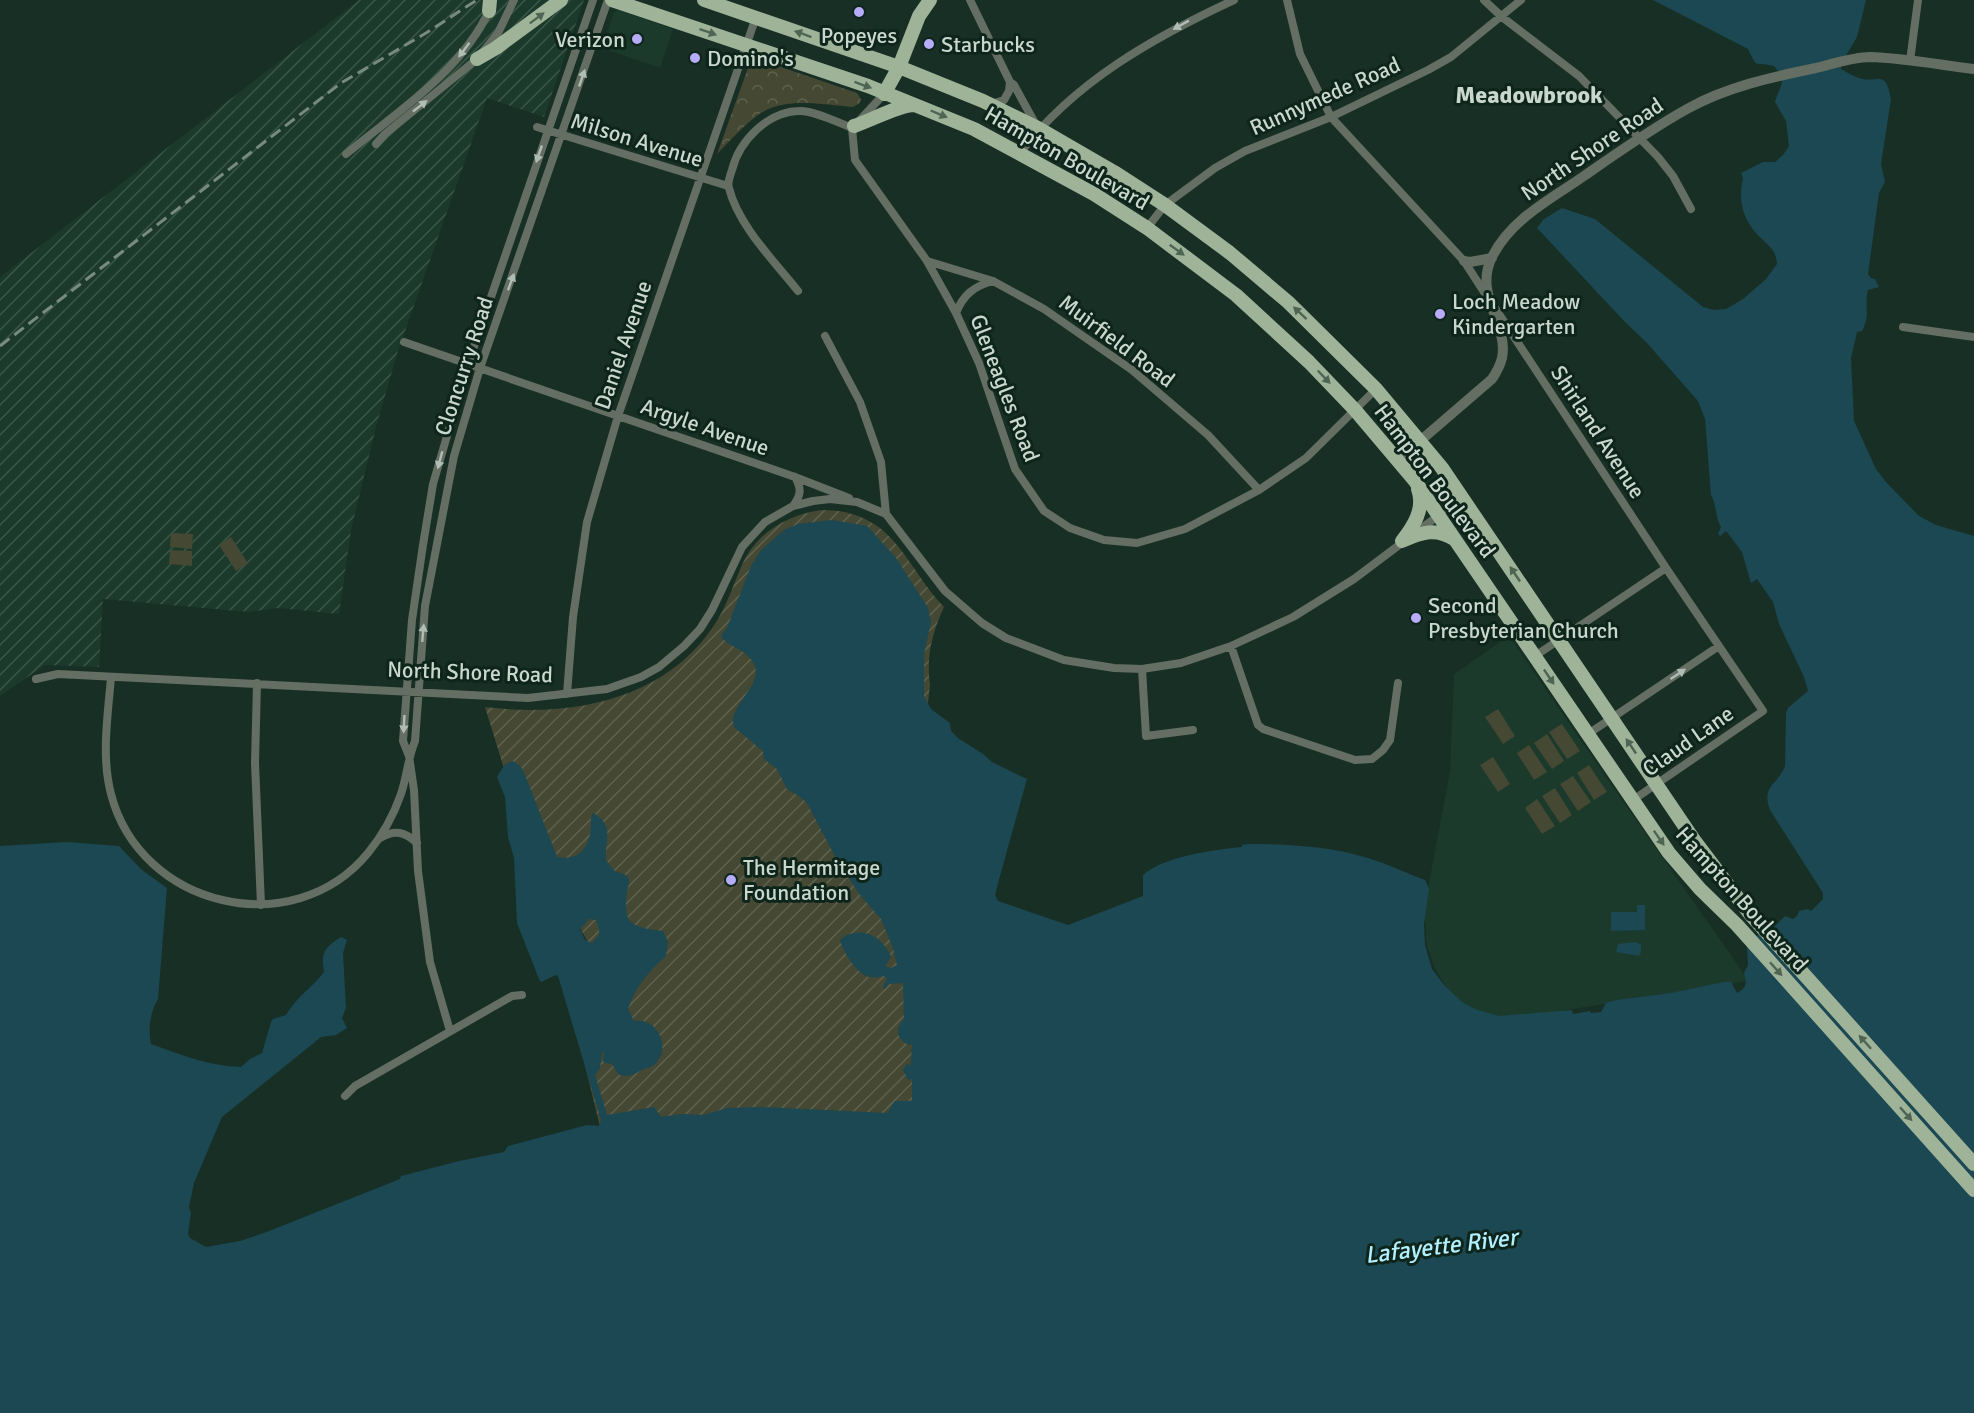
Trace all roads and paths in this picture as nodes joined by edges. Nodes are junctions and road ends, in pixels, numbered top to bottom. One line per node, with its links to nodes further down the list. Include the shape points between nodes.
1 (514, 0): 17 (street, via 498,33)
2 (561, 0): 17 (main road, one-way to 2)
3 (593, 0): 29 (street, Cloncurry Road)
4 (610, 0): 16 (main road, Hampton Boulevard, one-way to 16); 30 (street, Cloncurry Road, one-way to 4)
5 (705, 0): 14 (main road, Hampton Boulevard)
6 (930, 0): 19 (main road, via 919,16)
7 (970, 0): 21 (street)
8 (1233, 0): 28 (street, one-way to 28, via 1130,55 1083,88)
9 (1287, 0): 25 (street, Shirland Avenue, via 1300,54)
10 (1484, 0): 15 (street)
11 (1521, 0): 15 (street, Runnymede Road)
12 (1918, 0): 18 (street)
13 (491, 4): 34 (street, one-way to 34, via 473,39 453,64)
14 (756, 17): 16 (street, Daniel Avenue); 19 (main road, Hampton Boulevard, one-way to 14)
15 (1502, 17): 25 (street, Runnymede Road, via 1451,57); 31 (street, via 1579,76)
16 (746, 45): 22 (main road, Hampton Boulevard, one-way to 22); 35 (street, Daniel Avenue)
17 (477, 59): 32 (street, one-way to 17)
18 (1910, 60): 20 (street, North Shore Road); 31 (street, North Shore Road, via 1867,57 1769,78 1688,108)
19 (899, 67): 22 (main road); 23 (main road, Hampton Boulevard)
20 (1974, 69)
21 (1010, 82): 23 (street, via 1004,100); 28 (street)
22 (884, 94): 24 (main road, Hampton Boulevard); 27 (street)
23 (983, 102): 28 (main road, Hampton Boulevard)
24 (917, 105): 27 (main road, via 903,106); 33 (main road, Hampton Boulevard, one-way to 33)
25 (1331, 117): 37 (street, Runnymede Road, via 1245,151); 42 (street, Shirland Avenue)
26 (537, 126): 29 (street, Milson Avenue)
27 (853, 127): 36 (street, via 810,112 785,113 747,139 735,158); 41 (street, Gleneagles Road, via 855,160)
28 (1038, 128): 33 (street); 37 (main road, Hampton Boulevard)
29 (547, 131): 30 (street, Milson Avenue); 51 (street, Cloncurry Road, one-way to 51)
30 (562, 135): 35 (street, Milson Avenue); 52 (street, Cloncurry Road, one-way to 30)
31 (1640, 137): 38 (street, via 1673,176); 40 (street, North Shore Road, via 1511,228)
32 (376, 144)
33 (1020, 153): 39 (main road, Hampton Boulevard)
34 (346, 154)
35 (699, 178): 36 (street, Milson Avenue); 55 (street, Daniel Avenue)
36 (728, 186): 44 (street, via 748,228)
37 (1166, 205): 39 (street, Runnymede Road); 53 (main road, Hampton Boulevard, one-way to 37, via 1268,284)
38 (1691, 209)
39 (1147, 228): 54 (main road, Hampton Boulevard, one-way to 54, via 1251,308)
40 (1491, 258): 42 (street); 45 (street, North Shore Road)
41 (927, 261): 43 (street, Muirfield Road); 46 (street, Gleneagles Road)
42 (1464, 261): 45 (street, Shirland Avenue)
43 (993, 281): 46 (street, via 966,295); 60 (street, Muirfield Road, via 1044,309 1132,370 1208,435)
44 (798, 291)
45 (1488, 297): 56 (street, North Shore Road, via 1502,345 1497,371); 68 (street, Shirland Avenue)
46 (956, 313): 60 (street, Gleneagles Road, via 980,363 1015,469 1044,511 1070,528 1104,540 1137,543 1185,529)
47 (1903, 327): 49 (street)
48 (825, 336): 64 (street, via 860,402 881,462)
49 (1974, 337)
50 (404, 342): 51 (street, Argyle Avenue)
51 (468, 364): 52 (street, Argyle Avenue); 78 (street, Cloncurry Road, one-way to 78, via 433,484)
52 (480, 368): 55 (street, Argyle Avenue); 79 (street, Cloncurry Road, one-way to 52, via 426,606 446,492)
53 (1376, 388): 54 (street, Gleneagles Road); 56 (main road, Hampton Boulevard)
54 (1355, 410): 57 (main road, Hampton Boulevard); 60 (street, Gleneagles Road, via 1306,458)
55 (618, 416): 58 (street, Argyle Avenue); 80 (street, Daniel Avenue, via 587,522)
56 (1421, 441): 57 (street, North Shore Road); 61 (main road, Hampton Boulevard)
57 (1398, 460): 59 (main road, Hampton Boulevard)
58 (795, 477): 62 (street, Argyle Avenue); 63 (street, via 800,486)
59 (1415, 482): 65 (main road, Hampton Boulevard); 66 (main road, via 1420,507)
60 (1259, 490)
61 (1463, 497): 65 (street); 69 (main road, Hampton Boulevard, one-way to 61)
62 (857, 502): 63 (street, North Shore Road, via 830,499); 64 (street, North Shore Road)
63 (793, 506): 80 (street, North Shore Road, via 752,534 700,629 672,656 627,684)
64 (886, 514): 73 (street, via 945,591 1006,638 1064,660)
65 (1438, 514): 66 (street); 67 (main road, Hampton Boulevard)
66 (1402, 541): 67 (main road, via 1421,533 1437,532); 70 (street, via 1316,604)
67 (1458, 542): 72 (main road, Hampton Boulevard)
68 (1666, 568): 69 (street); 71 (street, Shirland Avenue)
69 (1560, 640): 72 (street); 82 (main road, Hampton Boulevard)
70 (1232, 646): 73 (street, via 1181,663); 77 (street, via 1258,725 1355,760 1377,756 1390,740)
71 (1719, 646): 81 (street, Shirland Avenue); 82 (street, one-way to 71)
72 (1535, 656): 84 (main road, Hampton Boulevard, one-way to 84)
73 (1142, 669): 83 (street, via 1146,736)
74 (111, 677): 75 (street, North Shore Road, via 58,674); 76 (street, North Shore Road); 90 (street, via 106,765 111,795 135,845 171,880 196,892)
75 (36, 678)
76 (257, 683): 78 (street, North Shore Road); 90 (street, via 255,763)
77 (1398, 683)
78 (406, 690): 79 (street, North Shore Road); 85 (street, Cloncurry Road, one-way to 85, via 403,741)
79 (418, 691): 80 (street, North Shore Road, via 528,698); 85 (street, Cloncurry Road, via 415,741)
80 (567, 694)
81 (1763, 711): 86 (street, Claud Lane)
82 (1612, 718): 84 (street); 86 (main road, Hampton Boulevard, one-way to 82)
83 (1192, 730)
84 (1588, 735): 87 (main road, Hampton Boulevard)
85 (409, 756): 88 (street, via 401,793); 89 (street, Cloncurry Road)
86 (1657, 785): 87 (street, Claud Lane); 94 (main road, Hampton Boulevard, one-way to 86, via 1750,914)
87 (1633, 800): 95 (main road, Hampton Boulevard, one-way to 95, via 1692,880 1737,925)
88 (377, 840): 89 (street, via 398,832); 90 (street, via 355,866 322,889)
89 (417, 843): 92 (street, Cloncurry Road, via 430,962)
90 (261, 905)
91 (522, 995): 92 (street, via 512,996)
92 (450, 1031): 93 (street)
93 (345, 1096)
94 (1974, 1164)
95 (1974, 1190)

